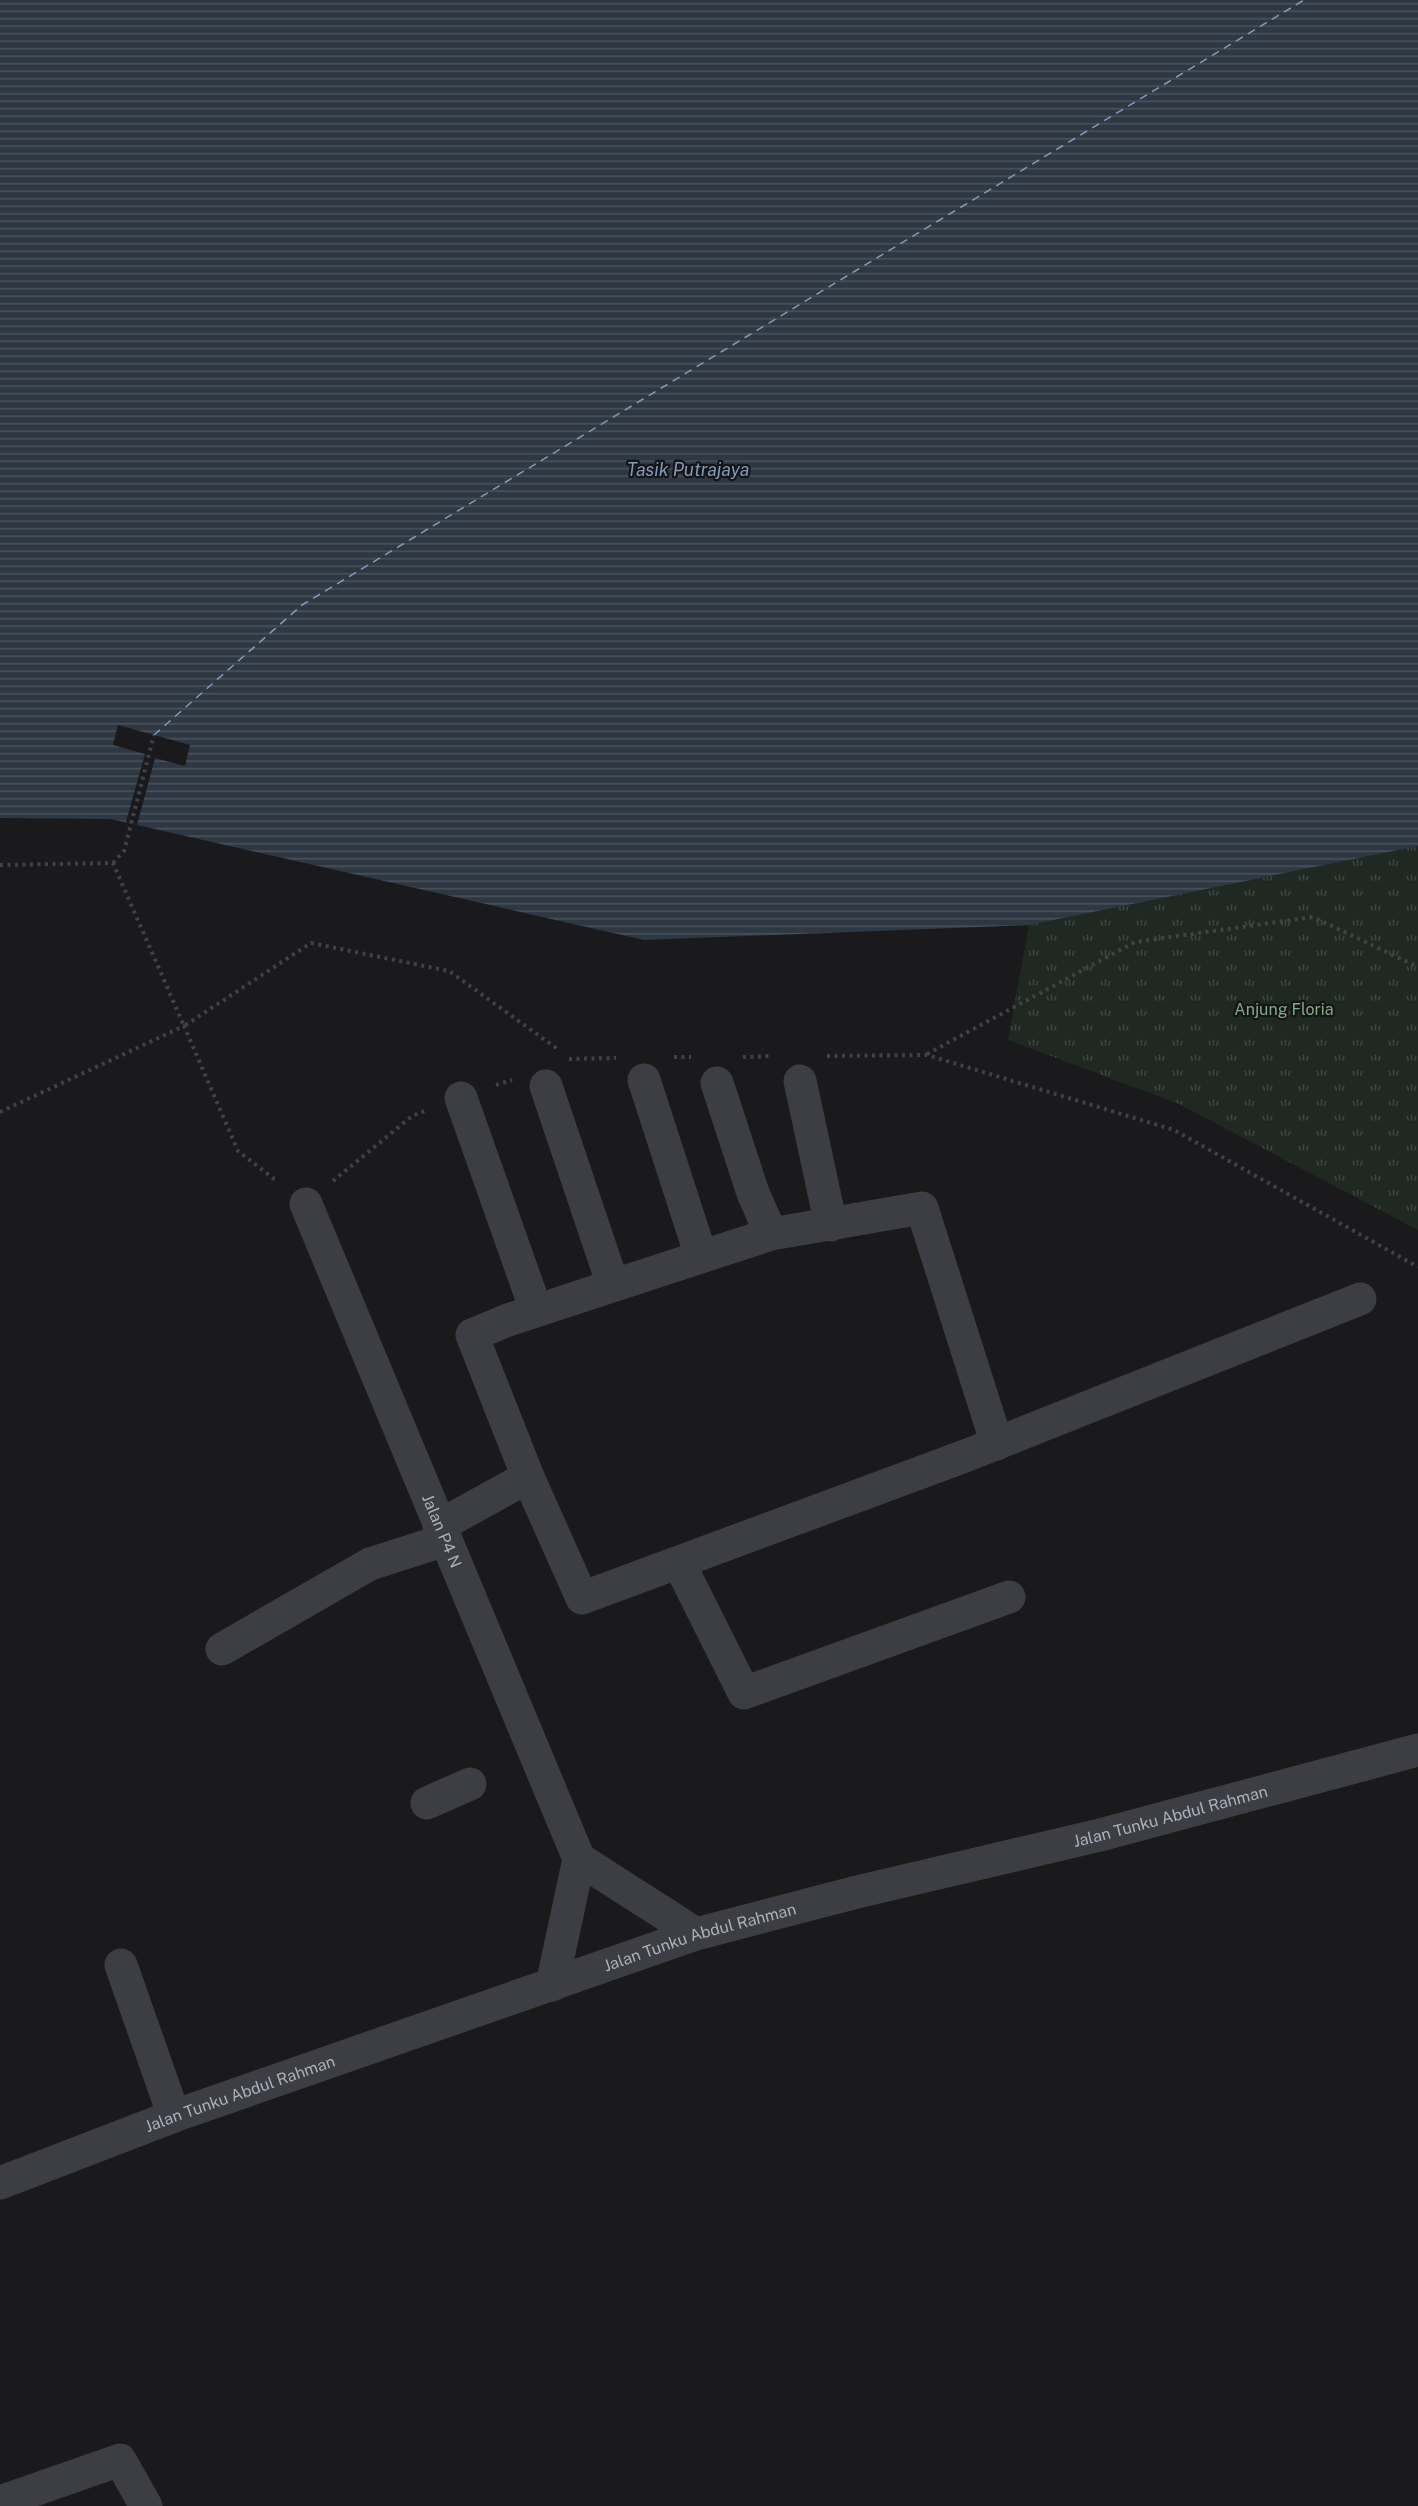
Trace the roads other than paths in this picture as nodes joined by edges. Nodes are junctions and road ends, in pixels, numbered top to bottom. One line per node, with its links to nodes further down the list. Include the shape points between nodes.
1 (644, 1080): 9 (street)
2 (800, 1081): 7 (street)
3 (717, 1083): 8 (street, via 753,1193)
4 (546, 1086): 10 (street)
5 (460, 1098): 12 (street)
6 (306, 1204): 15 (street, Jalan P4 N)
7 (831, 1225): 8 (street); 13 (street, via 921,1208)
8 (771, 1234): 9 (street)
9 (701, 1256): 10 (street)
10 (613, 1285): 12 (street)
11 (1360, 1299): 13 (street)
12 (536, 1310): 14 (street, via 472,1335)
13 (997, 1444): 16 (street)
14 (528, 1478): 15 (street); 16 (street, via 582,1598)
15 (442, 1533): 18 (street, via 370,1564); 22 (street, Jalan P4 N)
16 (679, 1563): 17 (street, via 744,1693)
17 (1009, 1598)
18 (222, 1648)
19 (1418, 1750): 23 (street, Jalan Tunku Abdul Rahman, via 1101,1835)
20 (470, 1784): 21 (street)
21 (427, 1803)
22 (579, 1859): 23 (street); 25 (street)
23 (696, 1934): 25 (street, Jalan Tunku Abdul Rahman)
24 (121, 1965): 26 (street)
25 (552, 1985): 26 (street, Jalan Tunku Abdul Rahman)
26 (174, 2116): 27 (street, Jalan Tunku Abdul Rahman)
27 (0, 2183)
28 (19, 2500): 29 (street, via 120,2460)
29 (146, 2506)

